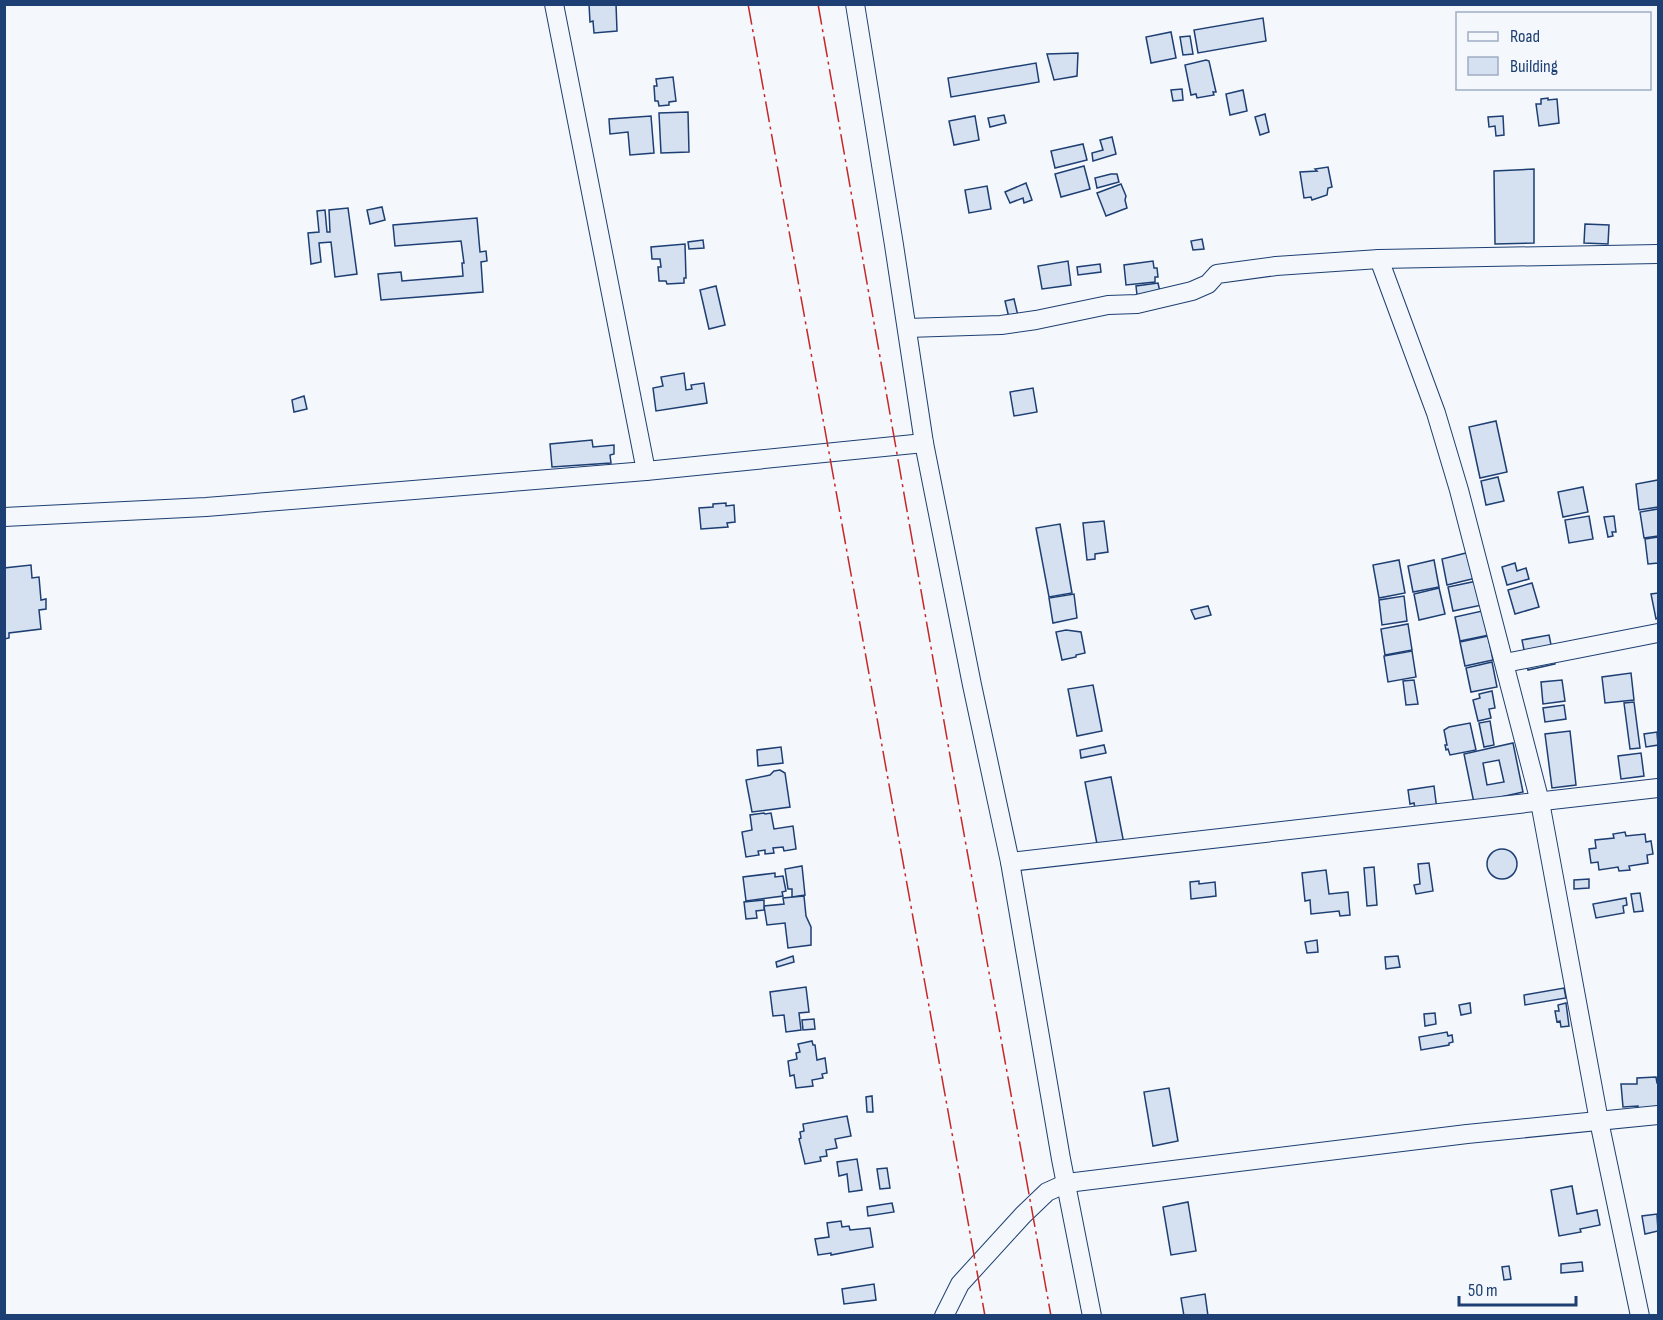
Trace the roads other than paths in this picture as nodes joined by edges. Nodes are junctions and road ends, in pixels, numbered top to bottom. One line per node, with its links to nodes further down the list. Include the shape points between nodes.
1 (554, 4): 7 (street)
2 (855, 4): 5 (street)
3 (1659, 254): 4 (street)
4 (1379, 260): 5 (street, via 1217,274 1208,284 1192,291 1036,320); 10 (street, via 1436,414)
5 (907, 328): 6 (street)
6 (924, 443): 7 (street); 13 (street)
7 (646, 471): 8 (street, via 206,507)
8 (4, 517)
9 (1659, 633): 10 (street)
10 (1505, 663): 12 (street)
11 (1659, 788): 12 (street)
12 (1540, 802): 13 (street); 15 (street)
13 (1010, 862): 16 (street)
14 (1659, 1115): 15 (street)
15 (1599, 1121): 16 (street); 19 (street)
16 (1067, 1183): 17 (street, via 1047,1192 1023,1215 960,1284); 18 (street)
17 (944, 1316)
18 (1092, 1316)
19 (1640, 1316)

